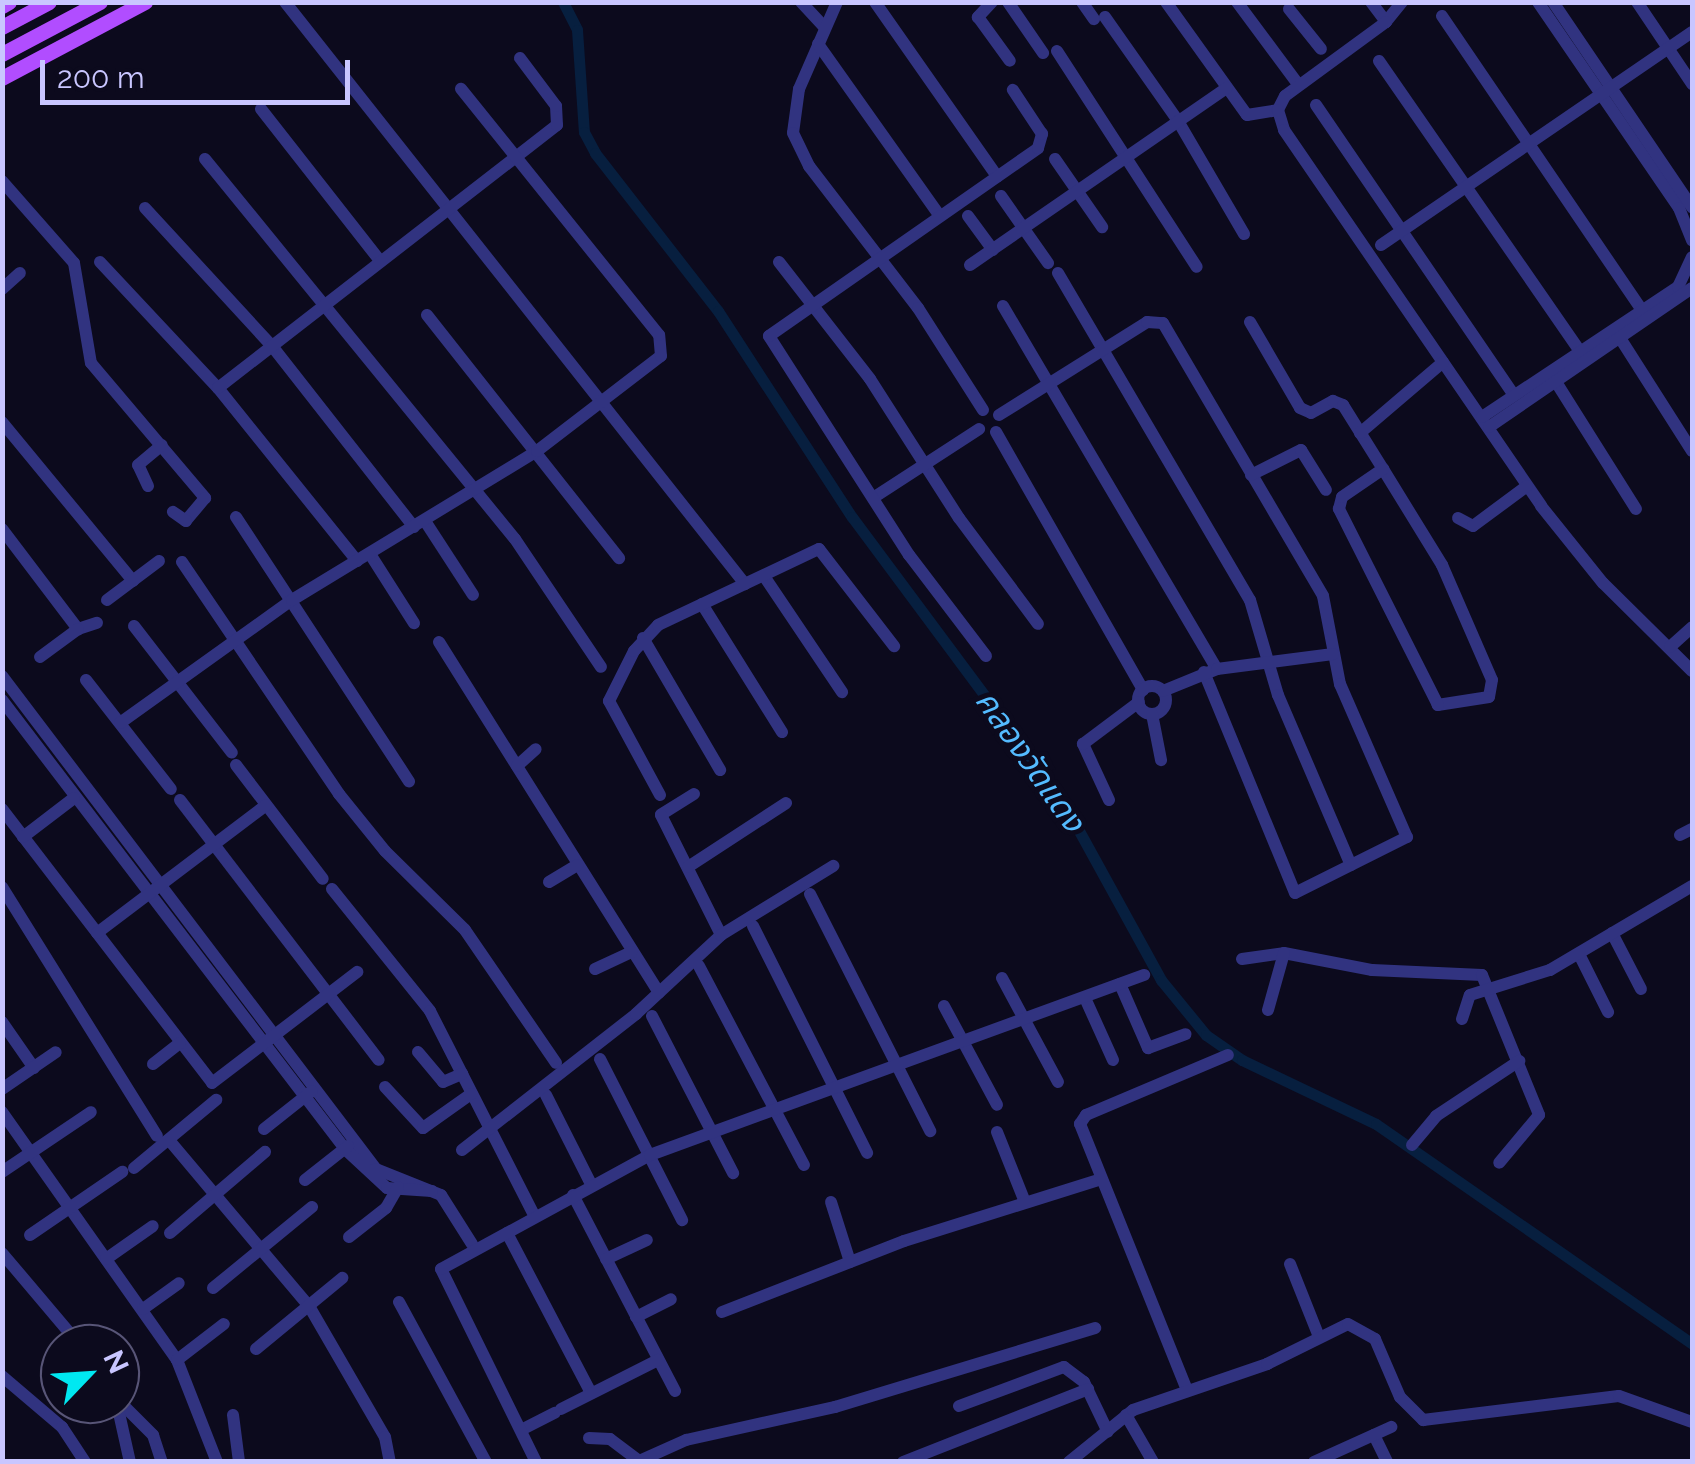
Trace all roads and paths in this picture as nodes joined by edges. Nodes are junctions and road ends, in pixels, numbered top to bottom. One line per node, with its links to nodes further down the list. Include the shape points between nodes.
1 (49, 2): 22 (main road)
2 (100, 2): 28 (main road)
3 (145, 2): 32 (main road)
4 (285, 2): 19 (street)
5 (801, 2): 23 (street)
6 (837, 2): 23 (street)
7 (875, 2): 48 (street)
8 (992, 2): 31 (street, via 978,16)
9 (1008, 2): 44 (street)
10 (1082, 2): 42 (street)
11 (1166, 2): 35 (street)
12 (1237, 2): 33 (street)
13 (1371, 2): 21 (street)
14 (1402, 2): 21 (street)
15 (1538, 2): 38 (street)
16 (1553, 2): 38 (street)
17 (1637, 2): 26 (street)
18 (1291, 4): 27 (street)
19 (298, 7): 55 (street)
20 (1442, 16): 43 (street)
21 (1386, 22): 33 (street)
22 (2, 27)
23 (825, 28): 25 (street)
24 (1692, 32): 26 (street)
25 (818, 44): 56 (street); 65 (street, via 794,106 793,132 809,166)
26 (1668, 48): 34 (street); 38 (street)
27 (1321, 50)
28 (2, 54)
29 (520, 58): 45 (street, via 560,118)
30 (1379, 61): 50 (street)
31 (1010, 62)
32 (2, 78)
33 (1298, 84): 41 (street)
34 (1692, 84)
35 (1228, 88): 41 (street, via 1248,115); 42 (street)
36 (462, 89): 45 (street)
37 (1013, 90): 48 (street, via 1044,139)
38 (1606, 92): 43 (street); 53 (street); 62 (street, via 1679,208)
39 (1316, 105): 60 (street)
40 (261, 109): 68 (street)
41 (1278, 110): 85 (street, via 1284,130)
42 (1178, 121): 44 (street); 61 (street)
43 (1529, 143): 50 (street); 78 (street)
44 (1130, 155): 51 (street); 71 (street)
45 (516, 156): 55 (street); 90 (street, via 663,341 661,356)
46 (205, 159): 76 (street)
47 (1055, 159): 51 (street)
48 (998, 176): 56 (street)
49 (2, 181): 98 (street, via 74,263 92,363)
50 (1465, 186): 60 (street); 84 (street)
51 (1077, 192): 58 (street); 59 (street)
52 (1001, 196): 59 (street)
53 (1692, 207)
54 (145, 208): 82 (street)
55 (448, 209): 68 (street); 90 (street)
56 (939, 215): 65 (street)
57 (968, 216): 64 (street)
58 (1102, 227)
59 (1024, 228): 64 (street); 83 (street)
60 (1400, 231): 63 (street); 89 (street)
61 (1244, 234)
62 (1692, 241)
63 (1381, 245)
64 (993, 250): 70 (street)
65 (876, 257): 75 (street); 91 (street, via 918,308)
66 (1692, 257): 74 (street)
67 (100, 262): 88 (street)
68 (380, 262): 76 (street)
69 (779, 262): 75 (street)
70 (970, 265)
71 (1197, 267)
72 (20, 273): 73 (street)
73 (2, 289)
74 (1688, 293): 78 (street); 81 (street)
75 (811, 302): 101 (street); 108 (street, via 770,334 770,342)
76 (326, 303): 82 (street); 106 (street)
77 (1003, 306): 86 (street)
78 (1642, 310): 84 (street)
79 (427, 315): 99 (street)
80 (1250, 322): 97 (street, via 1300,408 1311,412 1339,400)
81 (1620, 338): 87 (street); 100 (street)
82 (272, 346): 88 (street); 113 (street)
83 (1104, 348): 86 (street); 103 (street, via 1147,322 1163,323); 141 (street, via 1228,557)
84 (1580, 351): 89 (street)
85 (1444, 362): 94 (street); 97 (street)
86 (1050, 382): 92 (street); 143 (street)
87 (1556, 382): 94 (street); 109 (street)
88 (218, 388): 118 (street)
89 (1513, 394): 94 (street)
90 (602, 402): 99 (street); 122 (street)
91 (982, 410): 92 (street); 95 (street)
92 (999, 415): 96 (street)
93 (2, 422): 121 (street)
94 (1485, 422): 105 (street)
95 (978, 429): 96 (street); 101 (street)
96 (996, 432): 150 (street)
97 (1360, 433): 102 (street)
98 (162, 445): 104 (street, via 138,465); 110 (street, via 206,502 186,521)
99 (537, 451): 106 (street); 116 (street)
100 (1692, 451)
101 (928, 461): 108 (street); 129 (street, via 959,518)
102 (1383, 469): 102 (street, via 1342,496 1339,510 1438,705 1489,697 1494,687 1482,651 1442,565)
103 (1251, 475): 107 (street, via 1301,450); 138 (street, via 1323,596)
104 (148, 486)
105 (1527, 486): 112 (street, via 1473,526); 137 (street, via 1603,583)
106 (476, 490): 113 (street); 142 (street)
107 (1326, 490)
108 (876, 496): 139 (street, via 909,555)
109 (1636, 509)
110 (173, 512)
111 (236, 518): 125 (street)
112 (1458, 518)
113 (419, 524): 115 (street); 123 (street)
114 (2, 529): 132 (street)
115 (370, 554): 118 (street); 128 (street)
116 (619, 558)
117 (159, 561): 121 (street)
118 (357, 561): 125 (street)
119 (182, 562): 133 (street)
120 (764, 576): 122 (street); 136 (street, via 823,550); 149 (street)
121 (133, 581): 124 (street)
122 (745, 584): 126 (street)
123 (473, 595)
124 (107, 600)
125 (292, 600): 133 (street); 159 (street)
126 (702, 604): 134 (street); 154 (street)
127 (97, 623): 132 (street)
128 (414, 623)
129 (1038, 624)
130 (134, 626): 147 (street)
131 (1692, 627): 137 (street)
132 (78, 630): 140 (street)
133 (236, 638): 147 (street); 219 (street, via 339,794 385,851 466,930)
134 (643, 638): 158 (street); 161 (street, via 608,701)
135 (439, 642): 157 (street)
136 (894, 646)
137 (1670, 646): 144 (street)
138 (1333, 654): 141 (street); 173 (street, via 1407,838)
139 (986, 656)
140 (40, 657)
141 (1272, 659): 143 (street); 173 (street, via 1278,695)
142 (601, 667)
143 (1211, 670): 148 (street); 173 (street, via 1292,890 1300,894)
144 (1692, 671)
145 (2, 676): 151 (street)
146 (86, 680): 153 (street)
147 (177, 680): 153 (street); 167 (street)
148 (1162, 691): 150 (street); 152 (street, via 1164,706)
149 (842, 692)
150 (1141, 696): 152 (street); 165 (street, via 1083,744)
151 (6, 697): 163 (street); 178 (street)
152 (1152, 714): 156 (street)
153 (120, 723): 160 (street)
154 (782, 732)
155 (536, 749): 157 (street)
156 (1161, 760)
157 (517, 766): 171 (street)
158 (720, 770)
159 (409, 781)
160 (170, 789)
161 (660, 794)
162 (694, 794): 174 (street, via 662,815)
163 (74, 798): 169 (street); 178 (street)
164 (180, 800): 170 (street)
165 (1110, 800)
166 (786, 803): 174 (street)
167 (266, 805): 170 (street); 223 (street, via 430,1011)
168 (2, 809): 169 (street)
169 (24, 837): 183 (street)
170 (213, 844): 178 (street); 199 (street)
171 (577, 865): 175 (street); 186 (street)
172 (832, 866): 185 (street)
173 (1351, 866)
174 (688, 867): 185 (street)
175 (549, 882)
176 (1692, 886): 184 (street)
177 (2, 887): 180 (street)
178 (154, 890): 183 (street); 210 (street)
179 (810, 894): 221 (street)
180 (17, 912): 181 (street); 241 (street)
181 (2, 920)
182 (753, 926): 226 (street)
183 (97, 933): 211 (street)
184 (1612, 933): 188 (street); 197 (street)
185 (721, 936): 198 (street)
186 (631, 952): 191 (street); 198 (street)
187 (1284, 953): 189 (street); 196 (street, via 1372,970 1482,975); 202 (street)
188 (1579, 954): 196 (street, via 1527,980); 203 (street)
189 (1242, 959)
190 (699, 966): 233 (street)
191 (595, 968)
192 (357, 972): 199 (street)
193 (1144, 975): 195 (street)
194 (1002, 978): 205 (street)
195 (1120, 984): 200 (street); 208 (street, via 1148,1048)
196 (1489, 988): 206 (street, via 1465,999); 218 (street)
197 (1641, 990)
198 (658, 993): 236 (street)
199 (329, 996): 210 (street); 216 (street)
200 (1085, 998): 205 (street); 217 (street)
201 (944, 1006): 209 (street)
202 (1268, 1010)
203 (1608, 1012)
204 (652, 1016): 238 (street)
205 (1024, 1018): 209 (street); 224 (street)
206 (1462, 1019)
207 (2, 1022): 222 (street)
208 (1186, 1034)
209 (962, 1041): 221 (street); 232 (street)
210 (271, 1042): 211 (street, via 216,1084); 228 (street)
211 (180, 1043): 220 (street)
212 (56, 1052): 222 (street)
213 (418, 1052): 223 (street, via 443,1082)
214 (1228, 1055): 253 (street, via 1082,1118)
215 (600, 1059): 248 (street)
216 (378, 1060)
217 (1113, 1060)
218 (1518, 1062): 243 (street, via 1436,1116); 249 (street, via 1539,1116)
219 (556, 1063)
220 (153, 1064)
221 (897, 1066): 226 (street); 239 (street)
222 (34, 1068): 227 (street)
223 (462, 1074): 229 (street)
224 (1058, 1082)
225 (386, 1087): 229 (street, via 423,1128)
226 (835, 1087): 233 (street); 247 (street)
227 (2, 1089)
228 (310, 1093): 237 (street); 242 (street)
229 (471, 1094): 236 (street)
230 (546, 1095): 255 (street)
231 (216, 1100): 241 (street)
232 (997, 1104)
233 (773, 1108): 238 (street); 250 (street)
234 (2, 1112): 245 (street)
235 (91, 1112): 245 (street)
236 (488, 1126): 244 (street); 263 (street)
237 (264, 1129)
238 (712, 1130): 248 (street); 252 (street)
239 (930, 1130)
240 (996, 1132): 260 (street)
241 (163, 1138): 258 (street); 262 (street)
242 (350, 1145): 254 (street); 256 (street)
243 (1412, 1145)
244 (462, 1150)
245 (30, 1152): 251 (street); 262 (street)
246 (266, 1152): 258 (street)
247 (867, 1153)
248 (650, 1155): 255 (street); 264 (street)
249 (1499, 1162)
250 (804, 1165)
251 (2, 1172)
252 (733, 1173)
253 (1102, 1178): 260 (street); 296 (street)
254 (305, 1180)
255 (591, 1184): 257 (street)
256 (399, 1186): 269 (street); 271 (street, via 424,1189 456,1211)
257 (573, 1194): 263 (street); 275 (street)
258 (215, 1195): 267 (street); 272 (street)
259 (831, 1202): 276 (street)
260 (1025, 1202): 276 (street)
261 (312, 1206): 272 (street)
262 (70, 1208): 268 (street); 274 (street)
263 (535, 1217): 266 (street)
264 (682, 1220)
265 (153, 1226): 274 (street)
266 (508, 1232): 298 (street); 306 (street, via 438,1272)
267 (170, 1233)
268 (30, 1234)
269 (348, 1237)
270 (647, 1240): 275 (street)
271 (472, 1244)
272 (260, 1249): 280 (street); 283 (street)
273 (2, 1253): 287 (street)
274 (106, 1259): 284 (street)
275 (606, 1259): 286 (street)
276 (850, 1262): 285 (street)
277 (1290, 1264): 290 (street)
278 (342, 1278): 283 (street)
279 (178, 1283): 284 (street)
280 (213, 1288)
281 (672, 1299): 286 (street)
282 (399, 1302): 317 (street)
283 (309, 1306): 291 (street); 316 (street, via 385,1437)
284 (142, 1309): 292 (street)
285 (722, 1312)
286 (636, 1317): 293 (street)
287 (63, 1324)
288 (224, 1324): 292 (street)
289 (1095, 1328): 310 (street, via 835,1408 686,1440)
290 (1319, 1337): 296 (street, via 1266,1364); 302 (street, via 1348,1324 1368,1332 1409,1412 1437,1424 1618,1396)
291 (256, 1349)
292 (178, 1360): 314 (street)
293 (658, 1360): 297 (street); 298 (street)
294 (2, 1376): 311 (street, via 62,1427)
295 (1088, 1389): 299 (street, via 1075,1369 1064,1367); 307 (street); 319 (street)
296 (1187, 1390): 301 (street)
297 (675, 1391)
298 (591, 1393): 306 (street)
299 (959, 1406)
300 (233, 1415): 315 (street)
301 (1126, 1415): 307 (street); 321 (street)
302 (1692, 1422)
303 (140, 1423): 313 (street, via 153,1435)
304 (123, 1424): 312 (street)
305 (1391, 1427): 308 (street)
306 (521, 1430): 318 (street)
307 (1108, 1432): 320 (street)
308 (1374, 1434): 322 (street); 323 (street)
309 (589, 1438): 310 (street, via 610,1439)
310 (638, 1460)
311 (86, 1462)
312 (130, 1462)
313 (162, 1462)
314 (216, 1462)
315 (239, 1462)
316 (390, 1462)
317 (486, 1462)
318 (536, 1462)
319 (903, 1462)
320 (1068, 1462)
321 (1153, 1462)
322 (1314, 1462)
323 (1387, 1462)

